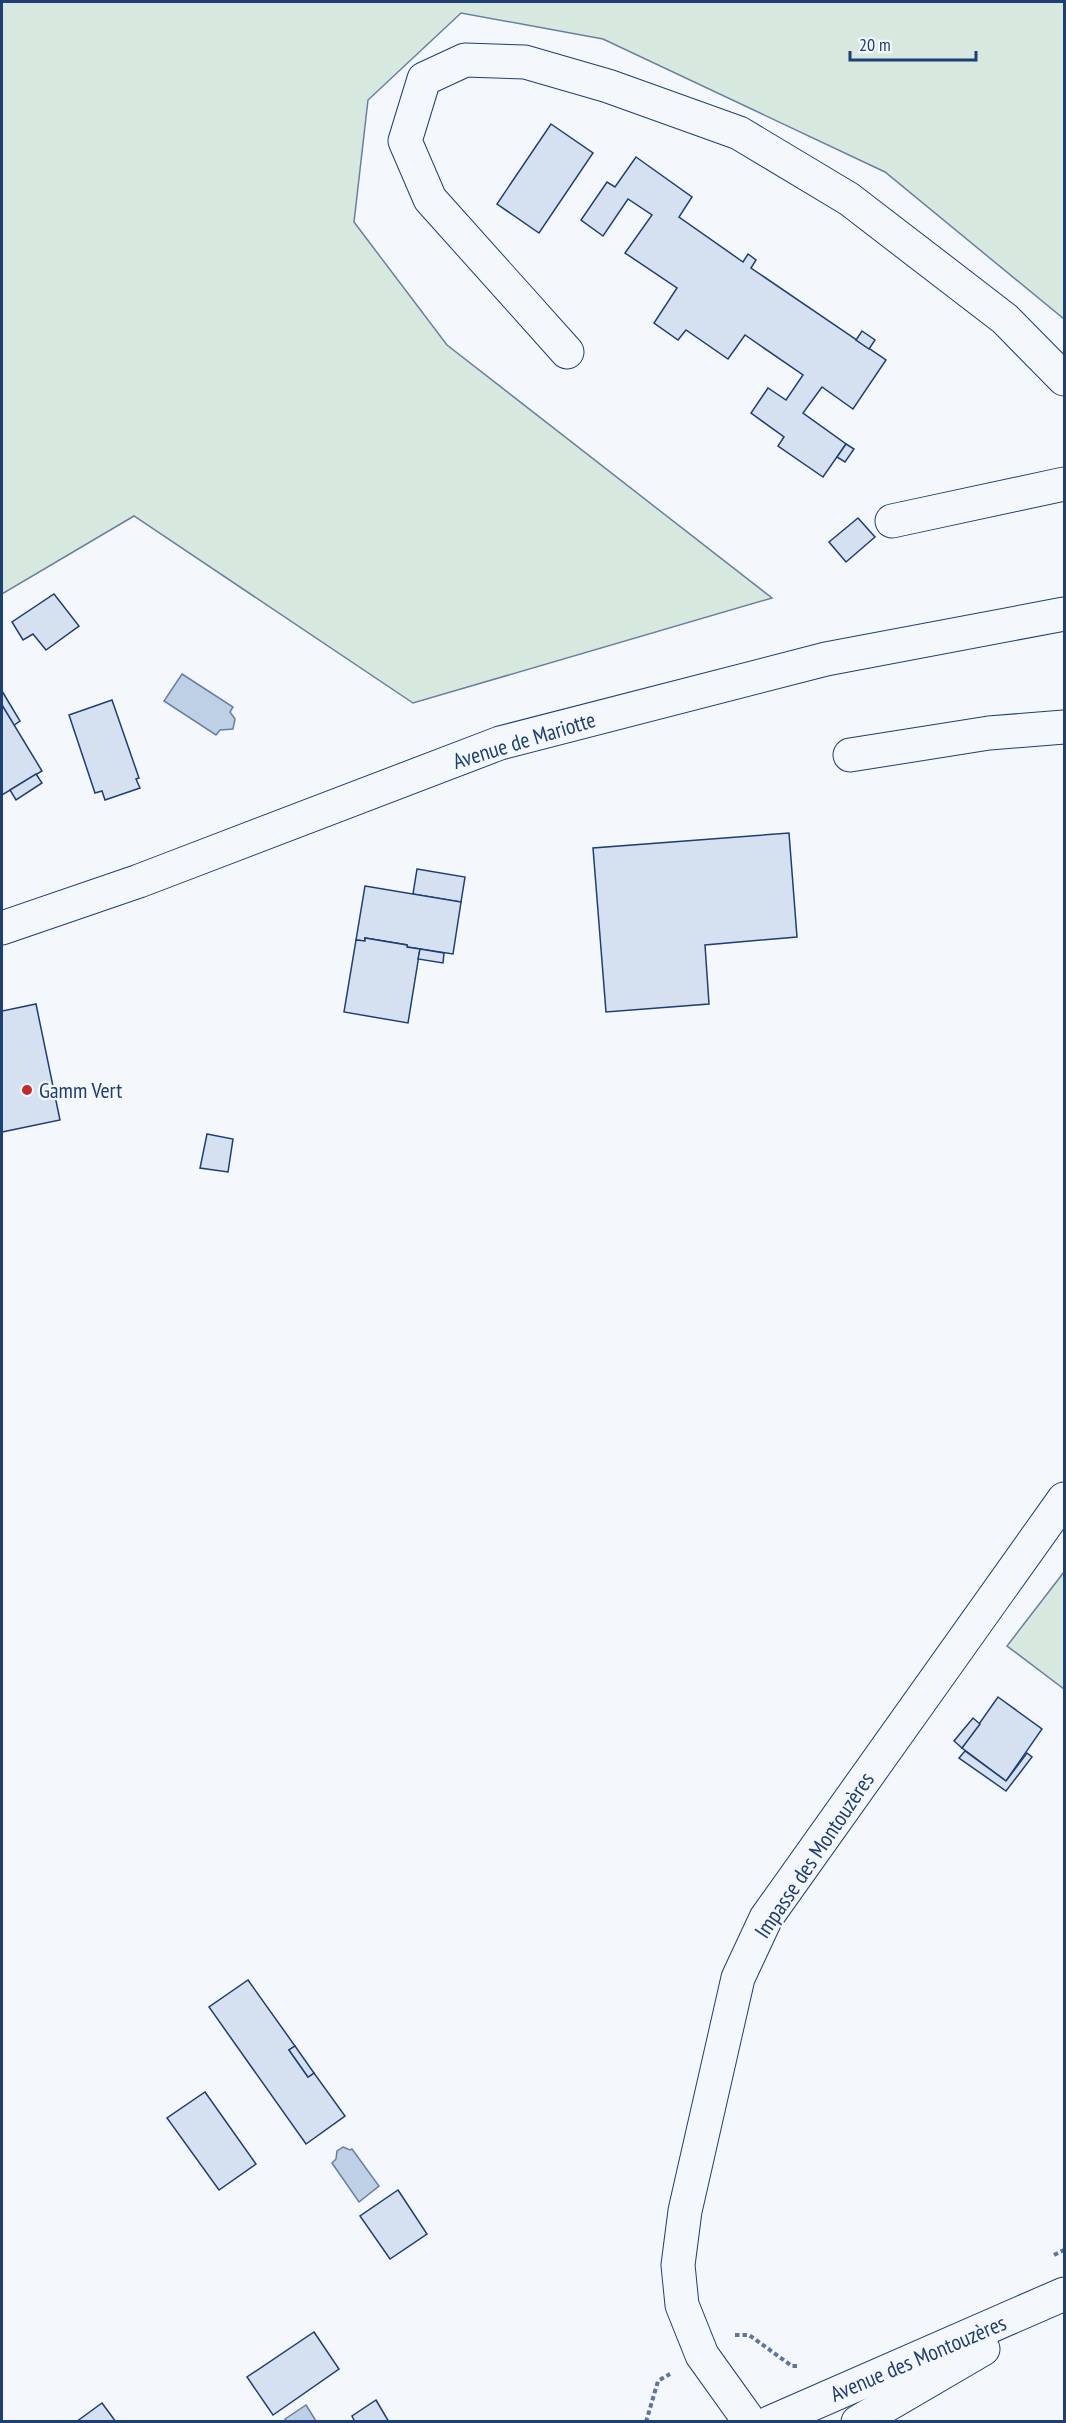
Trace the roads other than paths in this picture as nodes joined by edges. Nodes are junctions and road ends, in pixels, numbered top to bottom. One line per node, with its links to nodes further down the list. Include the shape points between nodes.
1 (567, 352): 2 (street, via 430,199 405,141 424,79 465,60 525,62 608,86 740,133 858,206 1005,319)
2 (1065, 380)
3 (1065, 484): 4 (street)
4 (892, 521)
5 (1065, 614): 8 (street, Avenue de Mariotte, via 826,659 500,743)
6 (1065, 727): 7 (street, via 988,733)
7 (850, 755)
8 (2, 928)
9 (1065, 1499): 12 (street, Impasse des Montouzères, via 766,1918 738,1978 685,2211 678,2265 682,2305 702,2355)
10 (1065, 2294): 13 (street, Avenue des Montouzères)
11 (1065, 2302): 14 (street, Avenue des Montouzères)
12 (750, 2421)
13 (771, 2421)
14 (858, 2421)

